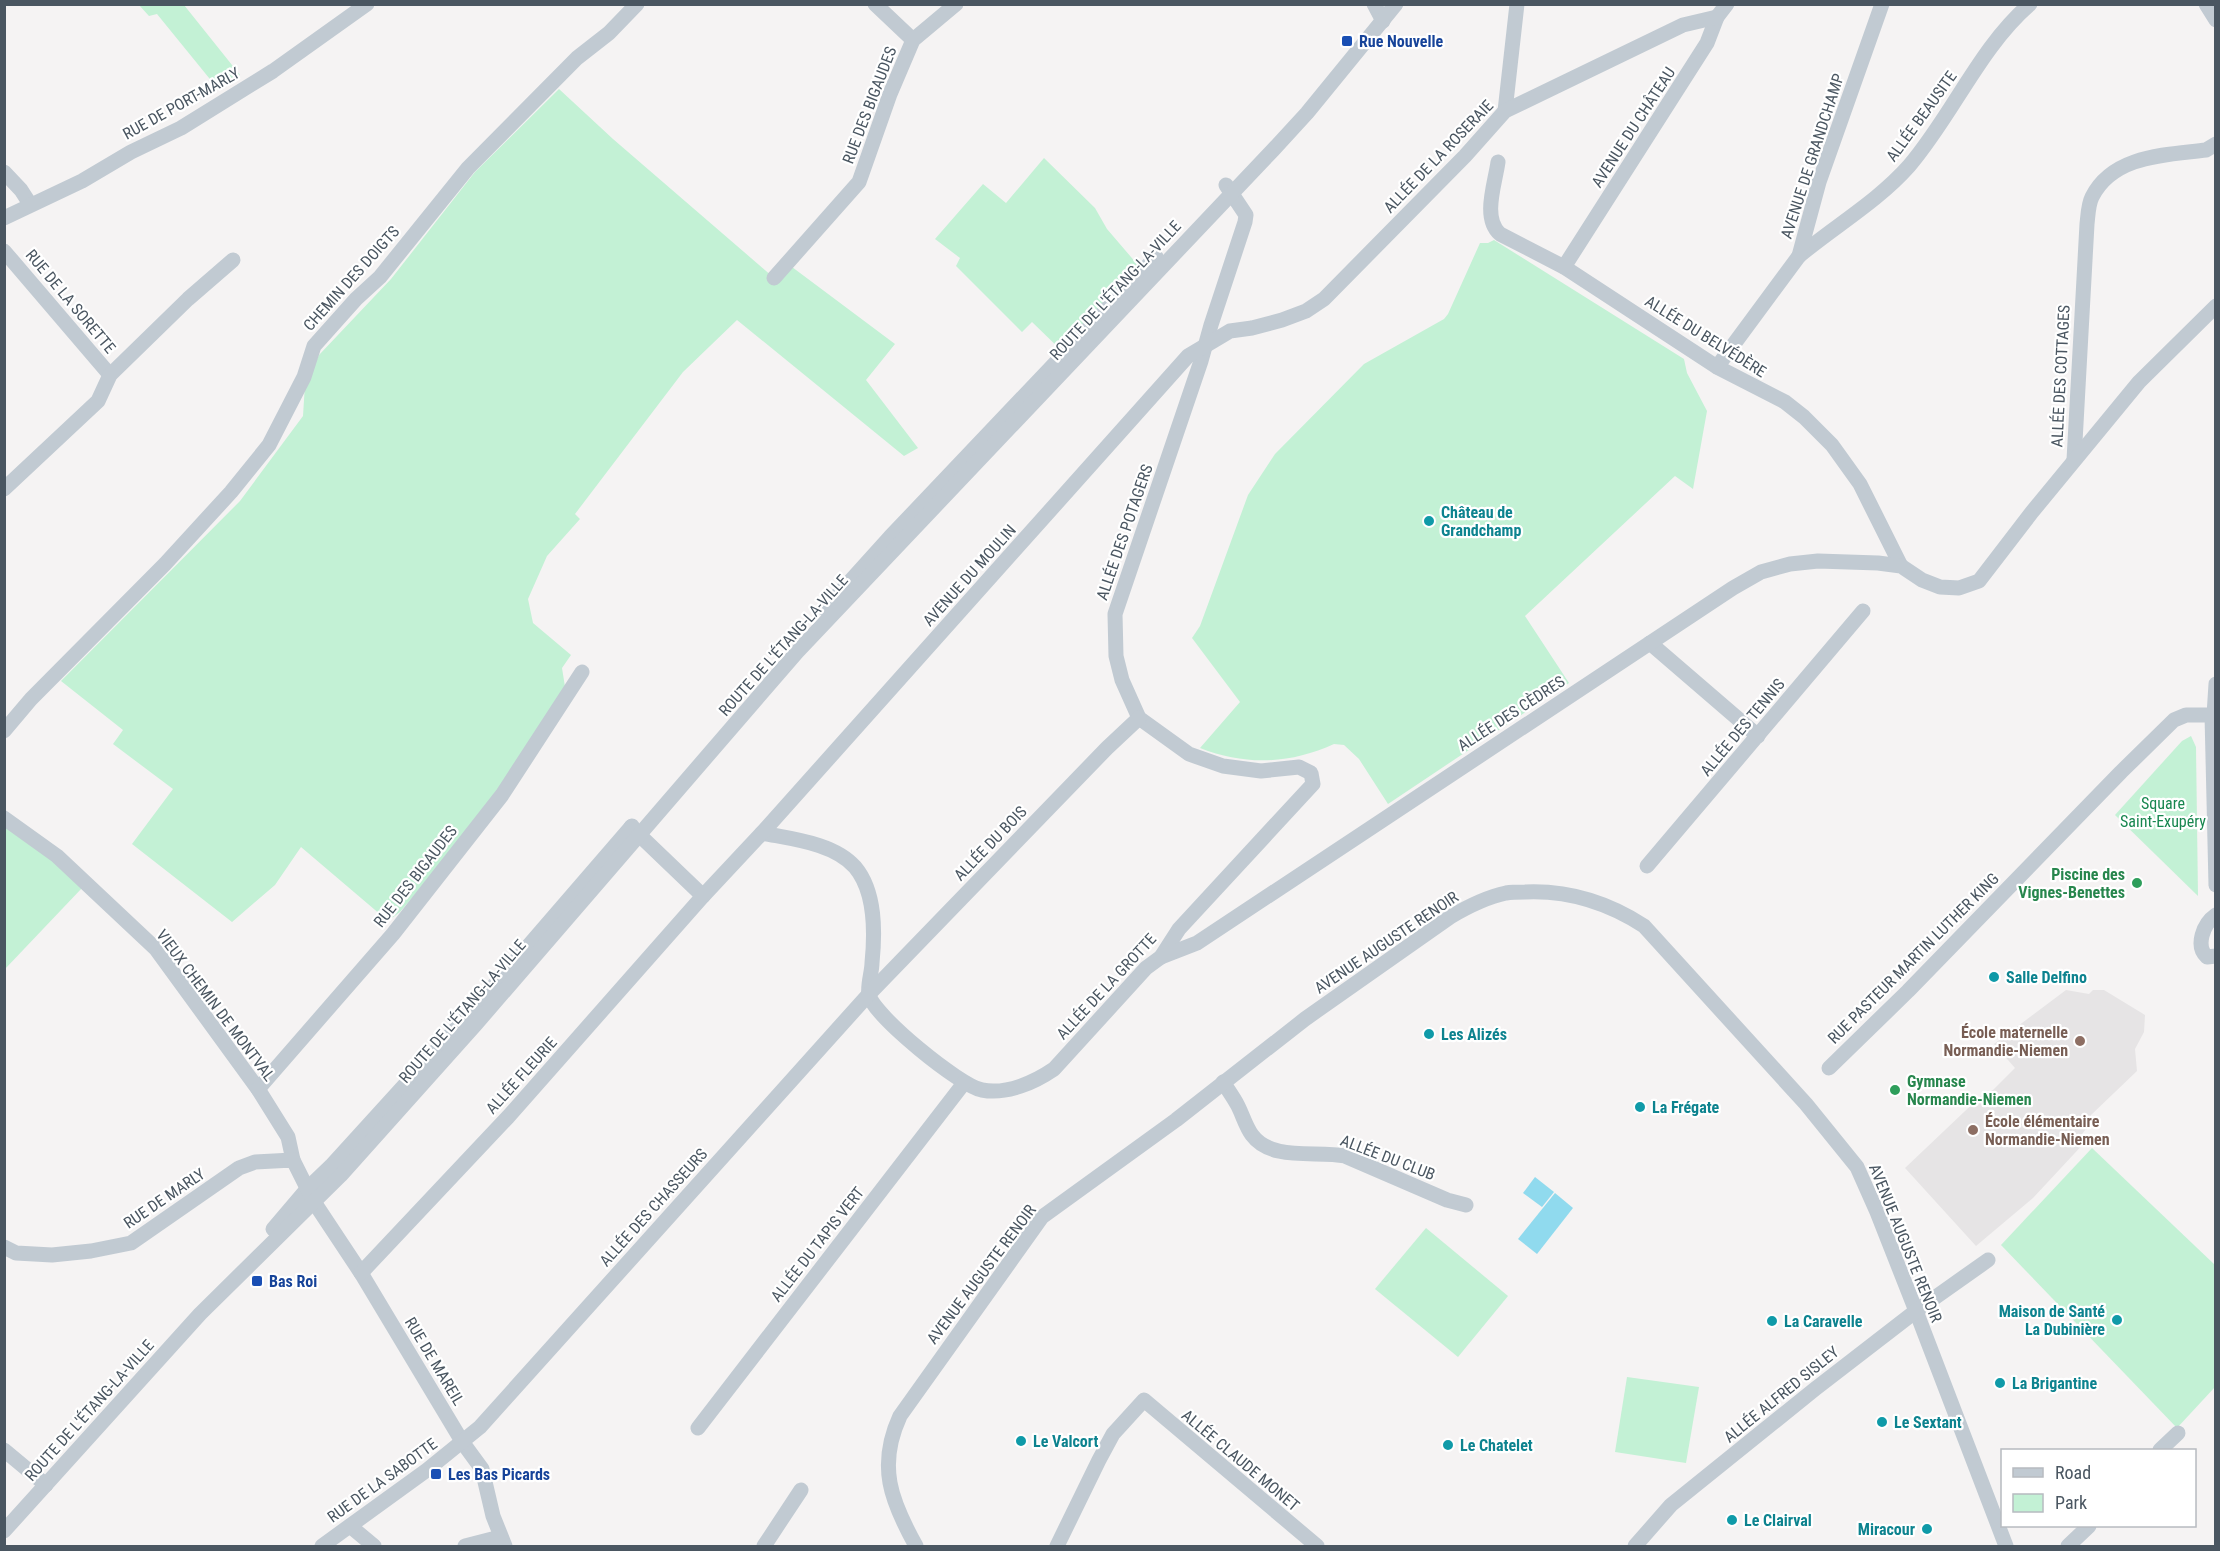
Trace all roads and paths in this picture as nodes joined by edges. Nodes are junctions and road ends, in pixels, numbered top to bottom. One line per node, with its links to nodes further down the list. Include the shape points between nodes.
1 (367, 4): 20 (street, RUE DE PORT-MARLY, via 273,71 181,128)
2 (637, 4): 40 (street, CHEMIN DES DOIGTS, via 577,58 468,168 380,277 314,346 304,377 269,445 231,492)
3 (875, 4): 14 (street)
4 (956, 4): 14 (street, RUE DES BIGAUDES)
5 (1396, 4): 11 (street, ROUTE DE L'ÉTANG-LA-VILLE)
6 (1517, 4): 15 (street)
7 (1727, 4): 12 (street, AVENUE DU CHÂTEAU)
8 (1882, 4): 23 (street, AVENUE DE GRANDCHAMP, via 1819,182)
9 (2030, 4): 23 (street, ALLÉE BEAUSITE, via 1997,40 1909,166 1887,188)
10 (2206, 4): 13 (street)
11 (1381, 11): 19 (street, ROUTE DE L'ÉTANG-LA-VILLE)
12 (1717, 17): 15 (street, ALLÉE DE LA ROSERAIE, via 1683,25); 25 (street, AVENUE DU CHÂTEAU, via 1707,44)
13 (2216, 20)
14 (913, 40): 26 (street, RUE DES BIGAUDES, via 859,182)
15 (1505, 111): 28 (street, ALLÉE DE LA ROSERAIE, via 1324,299 1306,311 1230,331)
16 (2216, 144): 31 (street, ALLÉE DES COTTAGES, via 2206,150 2144,158 2121,167 2103,180 2091,198)
17 (1498, 162): 25 (street, ALLÉE DU BELVÉDÈRE, via 1490,220 1494,229)
18 (4, 172): 20 (street)
19 (1229, 189): 28 (street, ALLÉE DES POTAGERS, via 1246,214 1245,222); 43 (street, ROUTE DE L'ÉTANG-LA-VILLE)
20 (30, 204): 21 (street, RUE DE PORT-MARLY)
21 (4, 218)
22 (4, 251): 30 (street, RUE DE LA SORETTE)
23 (1799, 256): 29 (street, AVENUE DE GRANDCHAMP)
24 (233, 260): 30 (street)
25 (1564, 267): 29 (street, ALLÉE DU BELVÉDÈRE)
26 (774, 278)
27 (2216, 306): 31 (street, via 2139,382)
28 (1206, 345): 39 (street, ALLÉE DES POTAGERS, via 1115,614 1116,656); 44 (street, AVENUE DU MOULIN, via 1188,356)
29 (1717, 367): 33 (street, ALLÉE DU BELVÉDÈRE, via 1785,402 1832,445 1860,484)
30 (111, 375): 32 (street, via 98,401)
31 (2073, 460): 33 (street, ALLÉE DES COTTAGES, via 1978,582 1959,588 1940,587)
32 (4, 489)
33 (1900, 566): 35 (street, ALLÉE DES CÈDRES, via 1818,561 1761,572)
34 (1863, 611): 41 (street, ALLÉE DES TENNIS)
35 (1650, 643): 41 (street); 50 (street, ALLÉE DES CÈDRES, via 1197,943)
36 (582, 672): 55 (street, RUE DES BIGAUDES, via 502,795 393,934)
37 (2216, 684): 38 (street)
38 (2214, 715): 46 (street); 52 (street, RUE PASTEUR MARTIN LUTHER KING, via 2186,715 2174,720)
39 (1139, 718): 50 (street, ALLÉE DE LA GROTTE, via 1189,754 1223,766 1261,771 1299,767 1311,773 1313,784 1179,928); 51 (street, ALLÉE DU BOIS)
40 (4, 731)
41 (1758, 736): 45 (street, ALLÉE DES TENNIS)
42 (4, 818): 55 (street, VIEUX CHEMIN DE MONTVAL, via 57,856 156,949)
43 (635, 831): 47 (street); 57 (street, ROUTE DE L'ÉTANG-LA-VILLE, via 430,1067 331,1166)
44 (762, 833): 47 (street, AVENUE DU MOULIN); 51 (street, via 839,854 855,867 871,906)
45 (1647, 866)
46 (2216, 885)
47 (703, 896): 61 (street, ALLÉE FLEURIE, via 508,1117)
48 (2216, 915): 49 (street, via 2200,946 2206,957)
49 (2216, 956)
50 (1161, 957): 53 (street, ALLÉE DE LA GROTTE, via 1040,1079 1002,1090 981,1090)
51 (869, 994): 53 (street, via 882,1016); 65 (street, ALLÉE DES CHASSEURS)
52 (1830, 1068)
53 (964, 1083): 63 (street, ALLÉE DU TAPIS VERT)
54 (1223, 1083): 58 (street, ALLÉE DU CLUB, via 1238,1104 1251,1134 1268,1148 1345,1156 1447,1200); 62 (street, AVENUE AUGUSTE RENOIR, via 1305,1019 1465,908 1506,893 1542,891 1600,902 1644,926 1857,1167); 78 (street, AVENUE AUGUSTE RENOIR, via 1042,1217 900,1416 891,1435 887,1474)
55 (258, 1089): 56 (street, VIEUX CHEMIN DE MONTVAL, via 288,1137)
56 (293, 1160): 57 (street); 59 (street, RUE DE MARLY, via 255,1162 240,1168 130,1243 52,1255 16,1253)
57 (310, 1196): 61 (street, RUE DE MAREIL); 68 (street, ROUTE DE L'ÉTANG-LA-VILLE, via 234,1271)
58 (1466, 1204)
59 (4, 1247)
60 (1988, 1260): 62 (street, ALLÉE ALFRED SISLEY)
61 (361, 1273): 65 (street, RUE DE MAREIL)
62 (1916, 1311): 81 (street, ALLÉE ALFRED SISLEY, via 1671,1505); 82 (street, AVENUE AUGUSTE RENOIR)
63 (698, 1428)
64 (2178, 1432): 66 (street)
65 (463, 1443): 70 (street, RUE DE LA SABOTTE); 73 (street, RUE DE MAREIL, via 482,1469)
66 (2161, 1449)
67 (4, 1450): 68 (street)
68 (46, 1485): 72 (street, ROUTE DE L'ÉTANG-LA-VILLE)
69 (801, 1490): 77 (street)
70 (350, 1526): 74 (street, RUE DE LA SABOTTE); 75 (street)
71 (2087, 1527): 83 (street)
72 (4, 1531)
73 (503, 1542): 76 (street)
74 (322, 1546)
75 (374, 1546)
76 (465, 1546)
77 (764, 1546)
78 (916, 1546)
79 (1057, 1546): 80 (street, ALLÉE CLAUDE MONET, via 1113,1434 1144,1400)
80 (1317, 1546)
81 (1635, 1546)
82 (2006, 1546)
83 (2068, 1546)

